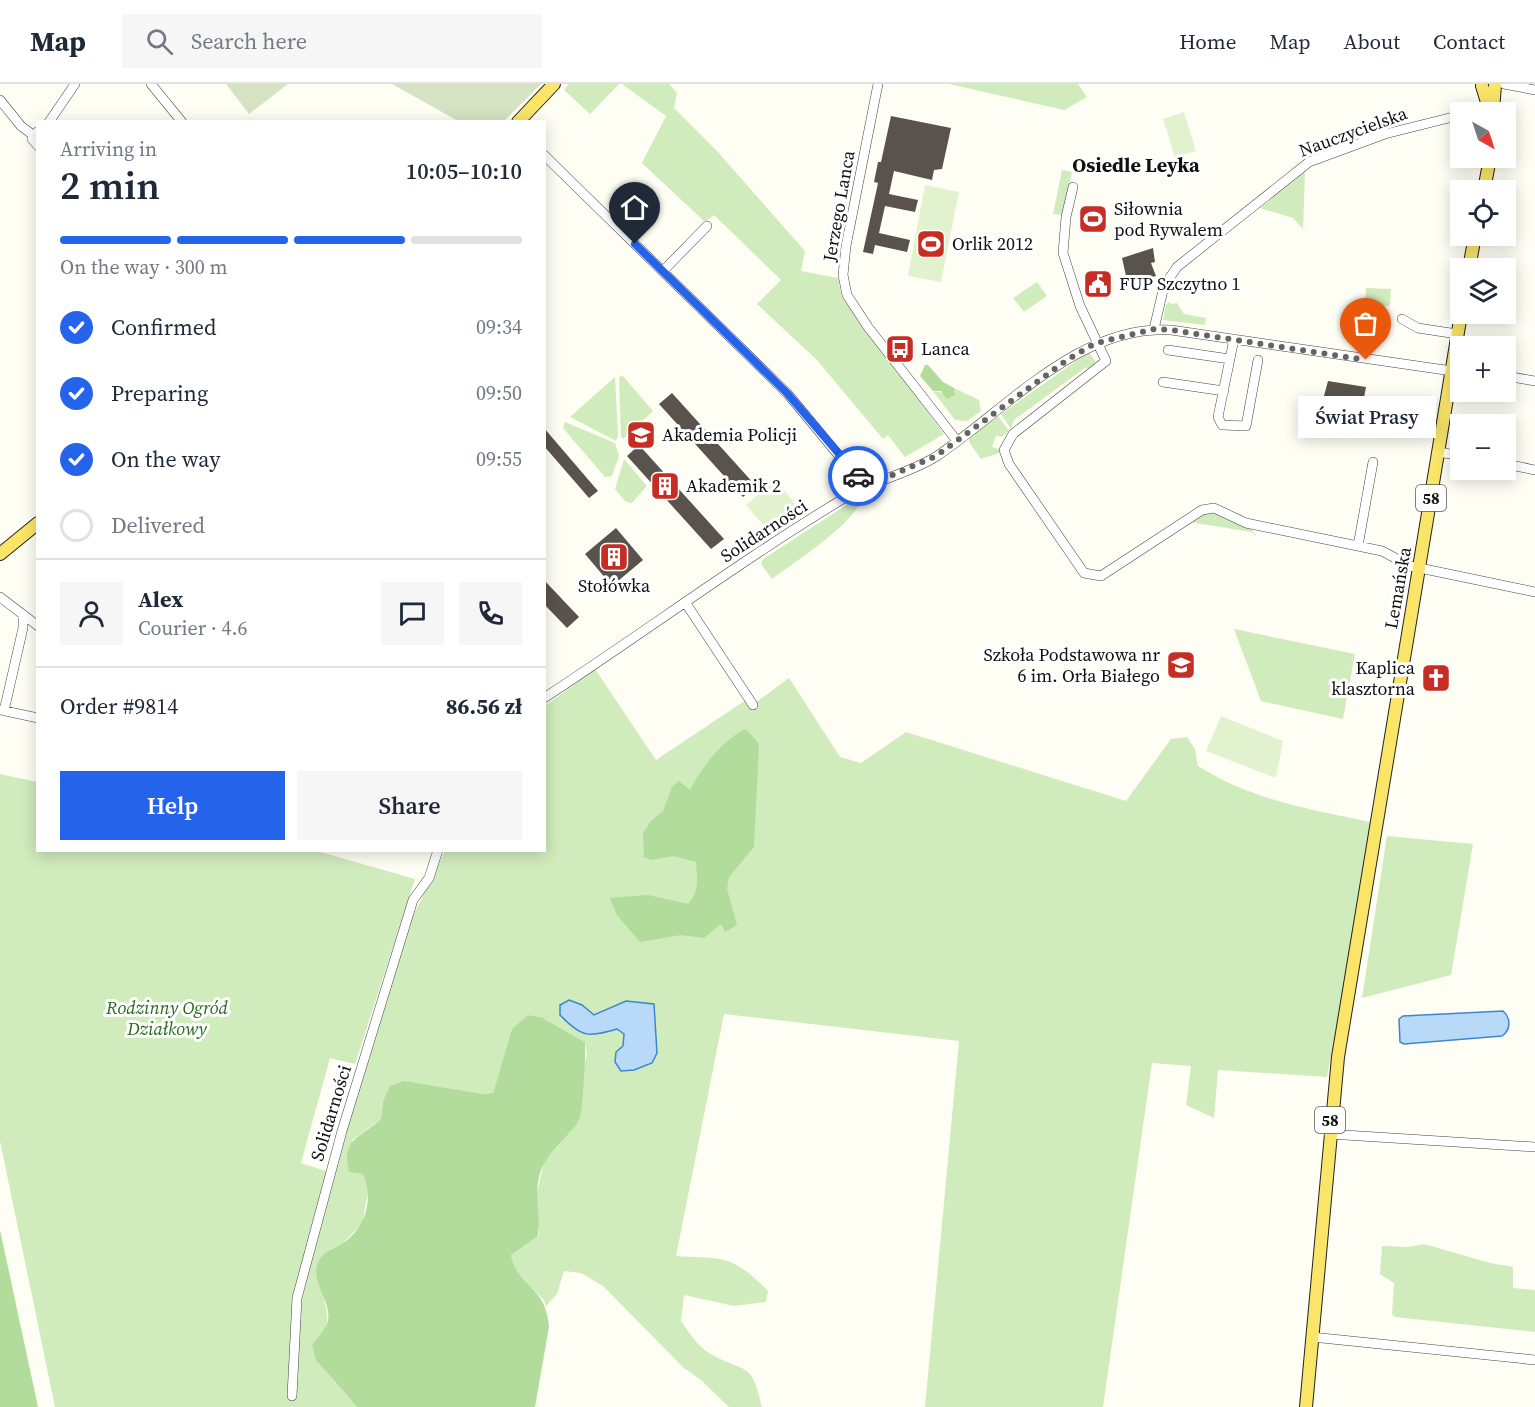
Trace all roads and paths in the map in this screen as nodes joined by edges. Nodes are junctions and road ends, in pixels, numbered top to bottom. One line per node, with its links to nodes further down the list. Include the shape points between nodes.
1 (75, 84): 13 (street)
2 (151, 84): 14 (street)
3 (554, 84): 15 (main road)
4 (879, 84): 36 (street, Jerzego Lanca, via 846,246 845,289 862,318)
5 (1525, 84): 7 (street)
6 (1492, 85): 7 (street); 9 (main road)
7 (1534, 89)
8 (0, 100): 10 (street)
9 (1487, 102)
10 (9, 110): 11 (street); 16 (street, via 21,126)
11 (0, 118)
12 (1450, 119): 23 (street, Nauczycielska, via 1385,134 1299,168 1177,267 1164,286)
13 (50, 120)
14 (180, 120)
15 (520, 120)
16 (35, 134)
17 (546, 157): 20 (street)
18 (1073, 187): 26 (street, via 1062,248 1080,306)
19 (707, 226): 20 (street)
20 (663, 271): 42 (street, via 787,393)
21 (1401, 319): 24 (street, via 1418,328)
22 (1459, 324): 24 (main road, 58)
23 (1154, 329): 25 (street, Solidarności); 26 (street, Solidarności)
24 (1457, 334)
25 (1234, 339): 28 (street); 30 (street, Solidarności)
26 (1099, 343): 36 (street, Solidarności, via 1067,360); 44 (street, via 1106,364 1013,434 1004,450 1009,464 1084,573 1101,576 1206,508 1221,510 1246,523)
27 (1168, 350): 28 (street)
28 (1230, 359): 34 (street)
29 (1258, 360): 34 (street, via 1246,426 1239,428 1219,422)
30 (1450, 369)
31 (1516, 378): 32 (street)
32 (1535, 381)
33 (1163, 382): 34 (street)
34 (1224, 391)
35 (1450, 399): 37 (main road, 58)
36 (957, 441): 42 (street, Solidarności, via 927,461)
37 (1439, 452): 38 (street); 46 (main road, Lemańska / 58)
38 (1450, 454)
39 (1373, 462): 44 (street)
40 (1516, 466): 41 (street)
41 (1535, 470)
42 (865, 487): 49 (street, Solidarności)
43 (36, 525): 45 (main road)
44 (1358, 546): 46 (street)
45 (0, 554)
46 (1420, 568): 47 (street); 57 (main road, Lemańska / 58, via 1338,1057)
47 (1535, 592)
48 (0, 597): 50 (street)
49 (685, 602): 52 (street, Solidarności); 53 (street)
50 (23, 616): 51 (street); 54 (street)
51 (36, 625)
52 (546, 697)
53 (753, 705)
54 (2, 710): 55 (street)
55 (36, 718)
56 (437, 852): 61 (street, Solidarności, via 429,878 413,900 331,1168 297,1298)
57 (1329, 1134): 58 (street); 59 (main road, 58)
58 (1535, 1147)
59 (1312, 1337): 60 (street); 62 (main road, 58)
60 (1535, 1360)
61 (292, 1396)
62 (1306, 1407)

